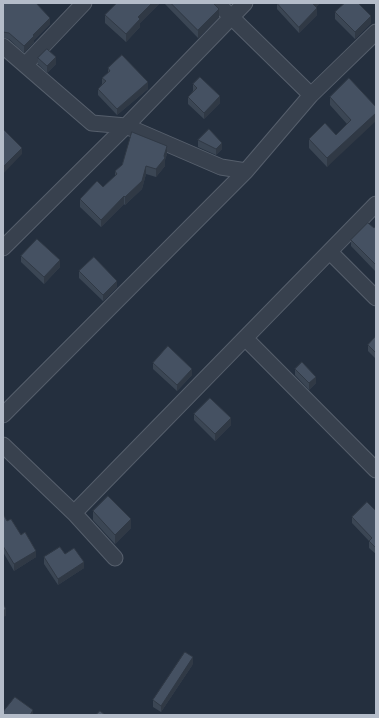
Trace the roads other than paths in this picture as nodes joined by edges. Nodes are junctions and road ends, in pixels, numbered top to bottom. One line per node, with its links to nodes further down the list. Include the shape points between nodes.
1 (84, 3): 7 (street)
2 (217, 3): 4 (street)
3 (245, 3): 4 (street)
4 (231, 17): 8 (street); 9 (street)
5 (376, 32): 8 (street)
6 (3, 46): 7 (street)
7 (25, 65): 9 (street, via 92,123)
8 (311, 95): 10 (street)
9 (126, 126): 10 (street, via 221,167); 12 (street)
10 (246, 172): 16 (street)
11 (376, 204): 13 (street)
12 (3, 248)
13 (330, 252): 14 (street); 15 (street)
14 (376, 298)
15 (245, 338): 18 (street); 19 (street)
16 (3, 415)
17 (3, 445): 19 (street)
18 (376, 470)
19 (74, 513): 20 (street)
20 (115, 558)

